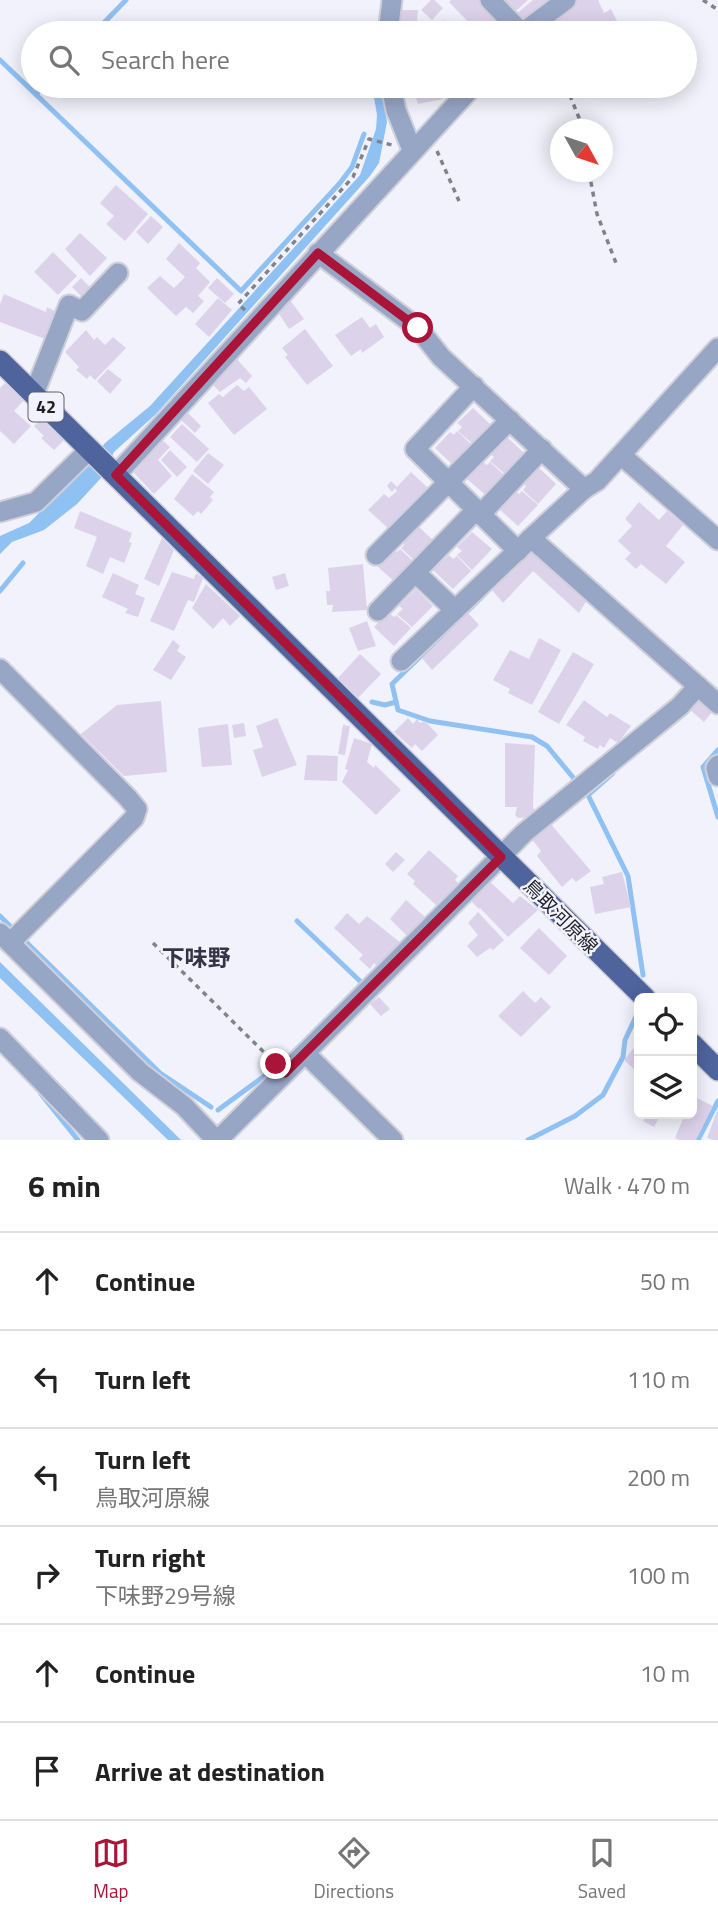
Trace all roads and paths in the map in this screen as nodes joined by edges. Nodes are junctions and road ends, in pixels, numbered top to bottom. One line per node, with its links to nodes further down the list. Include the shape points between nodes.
1 (392, 0): 6 (street)
2 (490, 0): 7 (street)
3 (566, 0): 8 (street)
4 (703, 0): 5 (path)
5 (718, 10)
6 (389, 21)
7 (510, 21)
8 (538, 21)
9 (394, 98): 14 (street)
10 (462, 98): 13 (street)
11 (571, 98): 12 (path)
12 (580, 119)
13 (429, 132): 14 (street); 16 (path)
14 (412, 150): 17 (street); 20 (path, via 369,139 353,177 238,304)
15 (591, 182): 18 (path, via 597,214)
16 (459, 201)
17 (318, 253): 20 (street); 23 (street, via 418,328)
18 (616, 263)
19 (118, 273): 24 (street, via 82,311 69,305)
20 (257, 321): 29 (street)
21 (718, 348): 28 (street)
22 (0, 360): 24 (main road, 鳥取河原線 / 42)
23 (474, 386): 25 (street); 30 (street, via 415,449)
24 (34, 394): 27 (main road, 鳥取河原線 / 42)
25 (510, 420): 26 (street); 30 (street)
26 (542, 449): 31 (street); 33 (street)
27 (92, 451): 29 (main road, 鳥取河原線 / 42); 32 (street, via 36,502)
28 (621, 455): 31 (street); 34 (street)
29 (113, 473): 46 (main road, 鳥取河原線 / 42)
30 (449, 483): 33 (street); 36 (street)
31 (584, 489): 35 (street)
32 (0, 512)
33 (478, 512): 35 (street); 37 (street)
34 (718, 540)
35 (524, 544): 38 (street); 42 (street)
36 (376, 555)
37 (416, 573): 38 (street); 39 (street)
38 (456, 610): 40 (street)
39 (378, 611)
40 (401, 661)
41 (0, 669): 47 (street, via 137,809 134,818)
42 (698, 686): 43 (street); 46 (street)
43 (718, 704)
44 (718, 765): 45 (street)
45 (718, 776)
46 (501, 857): 49 (main road, 鳥取河原線 / 42); 52 (street)
47 (5, 938): 56 (street, via 140,1072 184,1106)
48 (153, 943): 54 (path)
49 (640, 993)
50 (0, 1038): 55 (street)
51 (697, 1049): 53 (main road)
52 (305, 1053): 54 (street); 57 (street)
53 (718, 1070)
54 (285, 1073): 56 (street)
55 (99, 1140)
56 (217, 1140)
57 (393, 1140)

